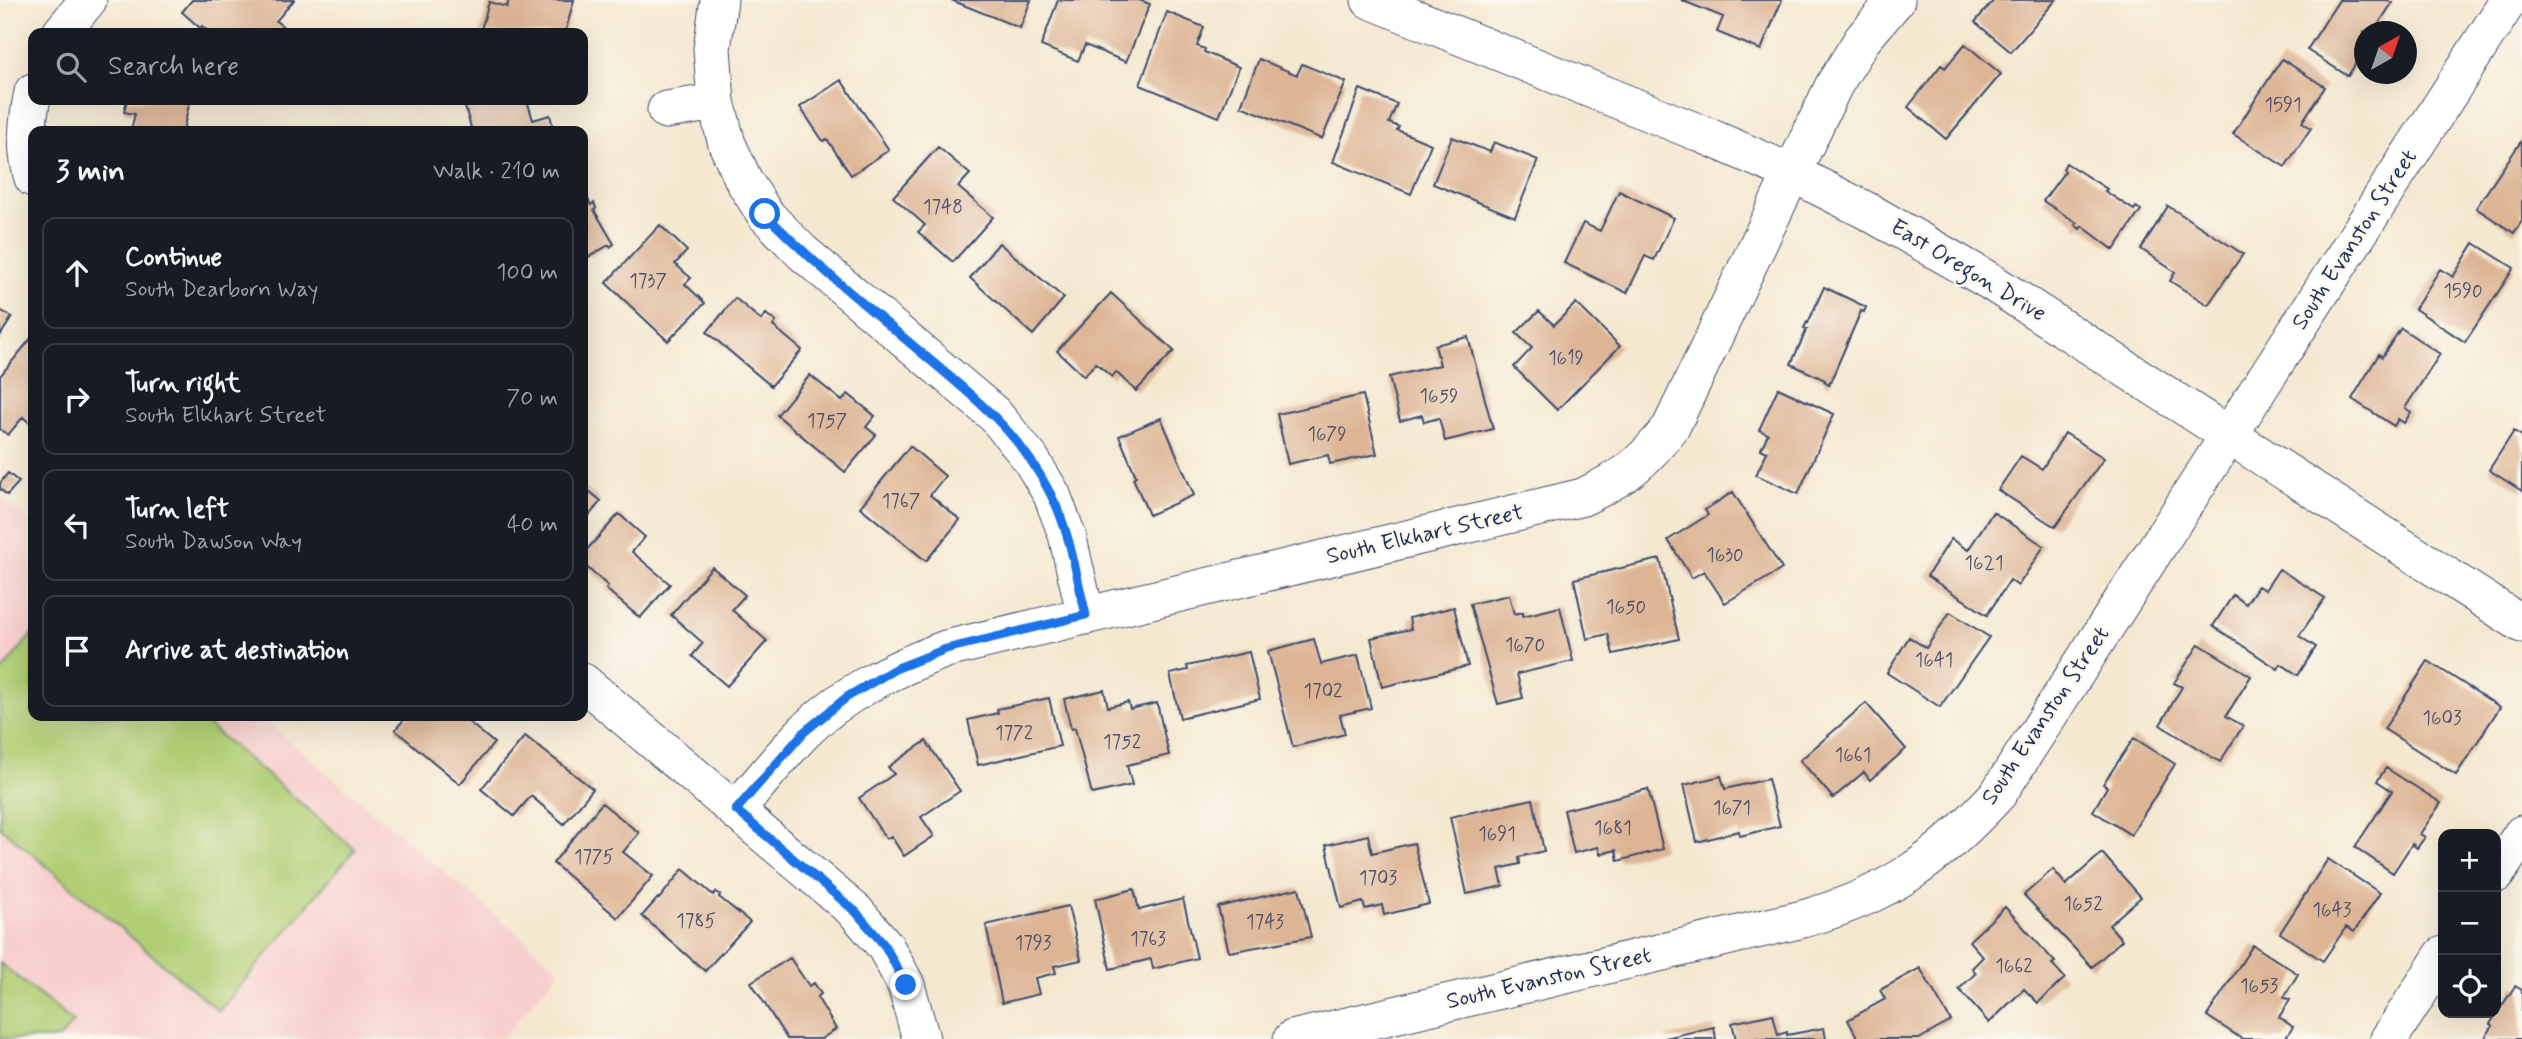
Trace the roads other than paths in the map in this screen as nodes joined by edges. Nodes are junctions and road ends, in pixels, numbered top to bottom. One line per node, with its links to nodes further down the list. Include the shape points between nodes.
1 (89, 0): 6 (street)
2 (719, 0): 7 (street, via 712,49)
3 (1370, 0): 11 (street, East Oregon Drive)
4 (1896, 0): 11 (street, South Elkhart Street, via 1862,40 1834,85)
5 (2509, 0): 12 (street, South Evanston Street)
6 (65, 28)
7 (716, 102): 9 (street); 13 (street, via 727,144 765,214 802,252 994,414 1030,457 1052,495 1067,535)
8 (30, 105): 10 (street)
9 (666, 110)
10 (20, 159)
11 (1792, 173): 12 (street, East Oregon Drive, via 1988,280); 13 (street, South Elkhart Street, via 1671,427 1649,455 1622,478 1583,498)
12 (2230, 436): 14 (street, East Oregon Drive); 21 (street, South Evanston Street, via 1998,794 1942,850 1899,880 1837,909 1803,919)
13 (1086, 615): 16 (street, South Elkhart Street, via 946,649 895,669 847,697 804,732)
14 (2522, 624)
15 (588, 685): 16 (street)
16 (736, 810): 20 (street, via 856,912 885,946 906,985)
17 (2522, 834): 18 (street)
18 (2501, 866)
19 (2438, 963): 22 (street)
20 (921, 1039)
21 (1292, 1039)
22 (2389, 1039)

